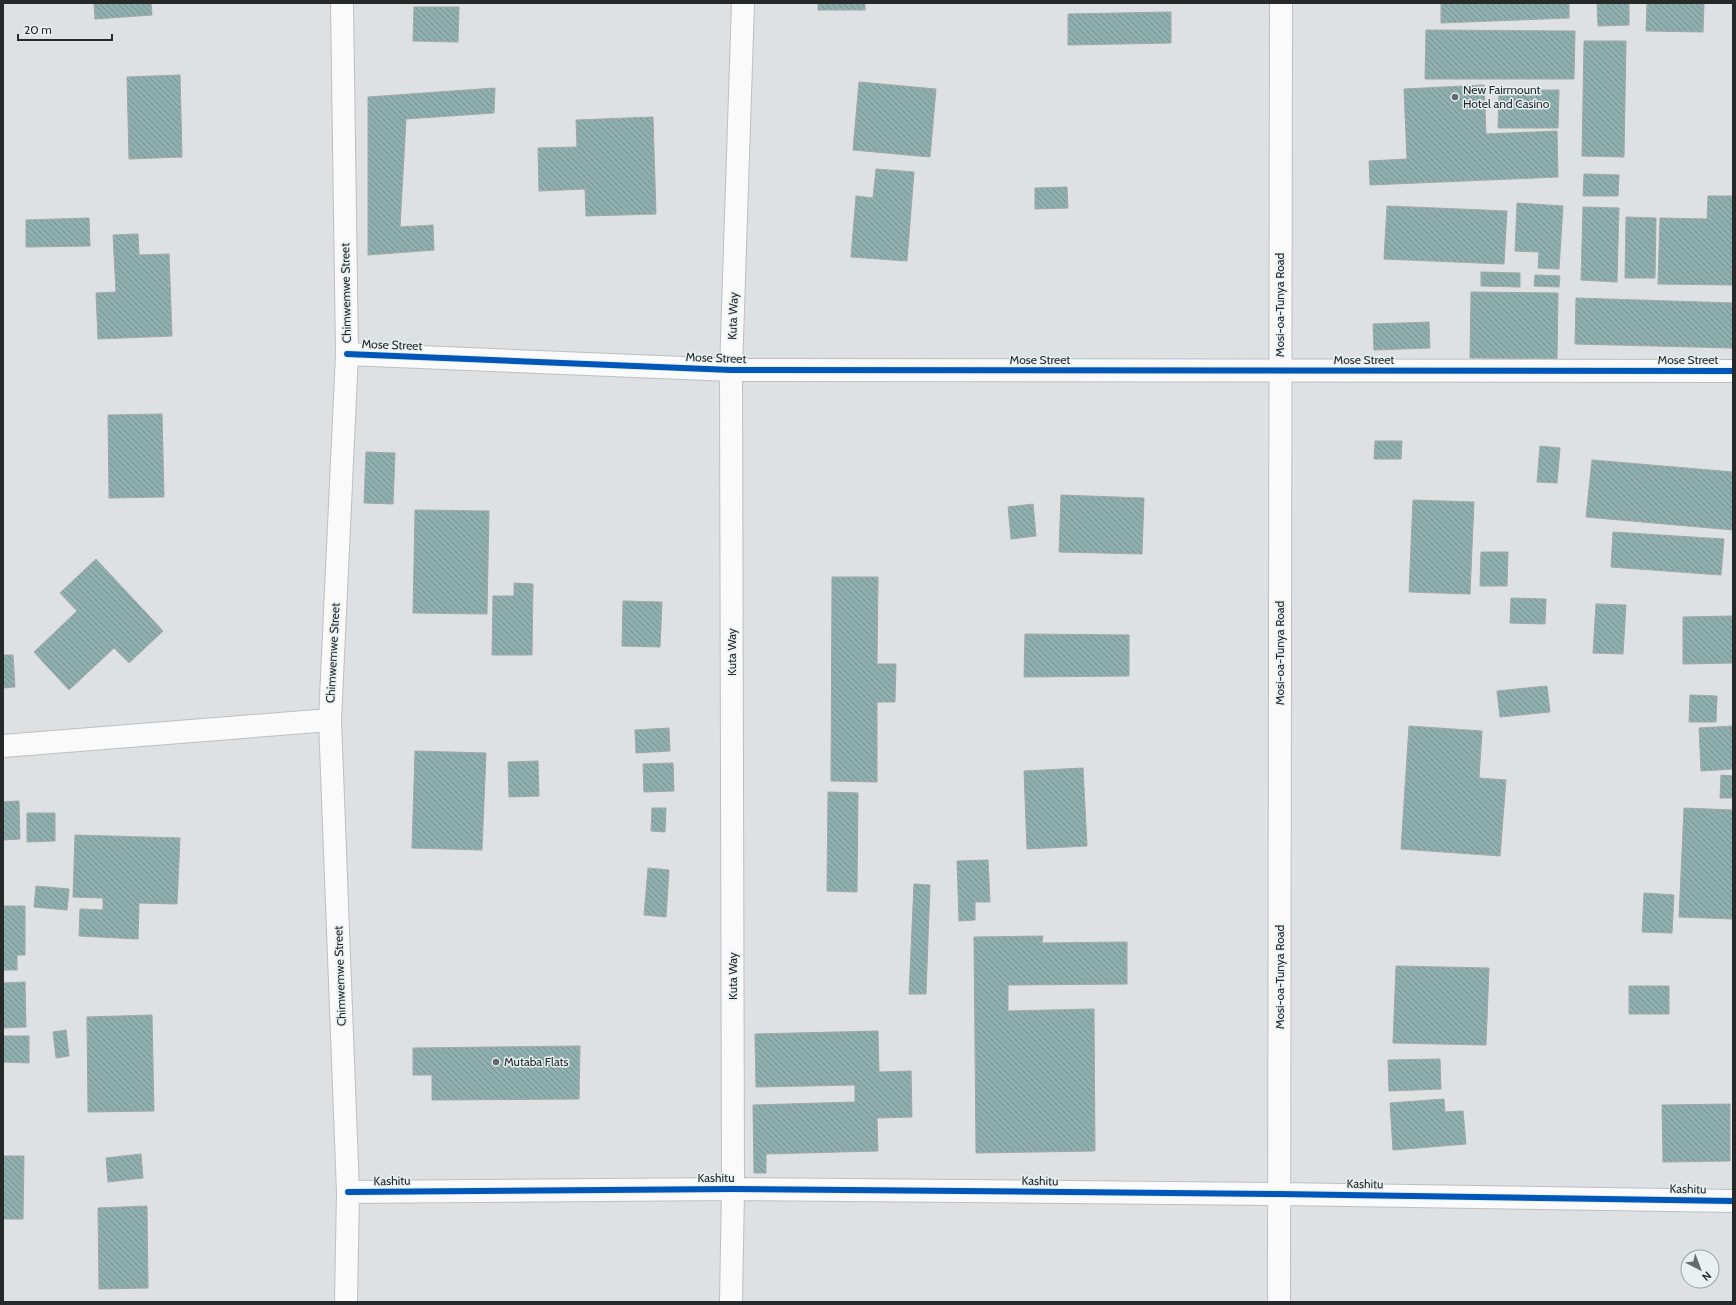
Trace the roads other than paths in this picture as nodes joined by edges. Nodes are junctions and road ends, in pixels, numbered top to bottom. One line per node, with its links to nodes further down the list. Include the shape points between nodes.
1 (342, 3): 4 (main road, Chimwemwe Street)
2 (743, 3): 5 (main road, Kuta Way)
3 (1281, 3): 6 (main road, Mosi-oa-Tunya Road)
4 (347, 354): 5 (main road, Mose Street); 8 (main road, Chimwemwe Street)
5 (732, 370): 6 (main road, Mose Street); 10 (main road, Kuta Way)
6 (1280, 371): 7 (main road, Mose Street); 12 (main road, Mosi-oa-Tunya Road)
7 (1733, 371)
8 (330, 720): 9 (main road); 11 (main road, Chimwemwe Street)
9 (3, 746)
10 (733, 1188): 11 (main road, Kashitu); 12 (main road, Kashitu); 15 (main road, Kuta Way)
11 (348, 1192): 14 (main road, Chimwemwe Street)
12 (1280, 1194): 13 (main road, Kashitu); 16 (main road, Mosi-oa-Tunya Road)
13 (1733, 1201)
14 (346, 1302)
15 (731, 1302)
16 (1279, 1302)

